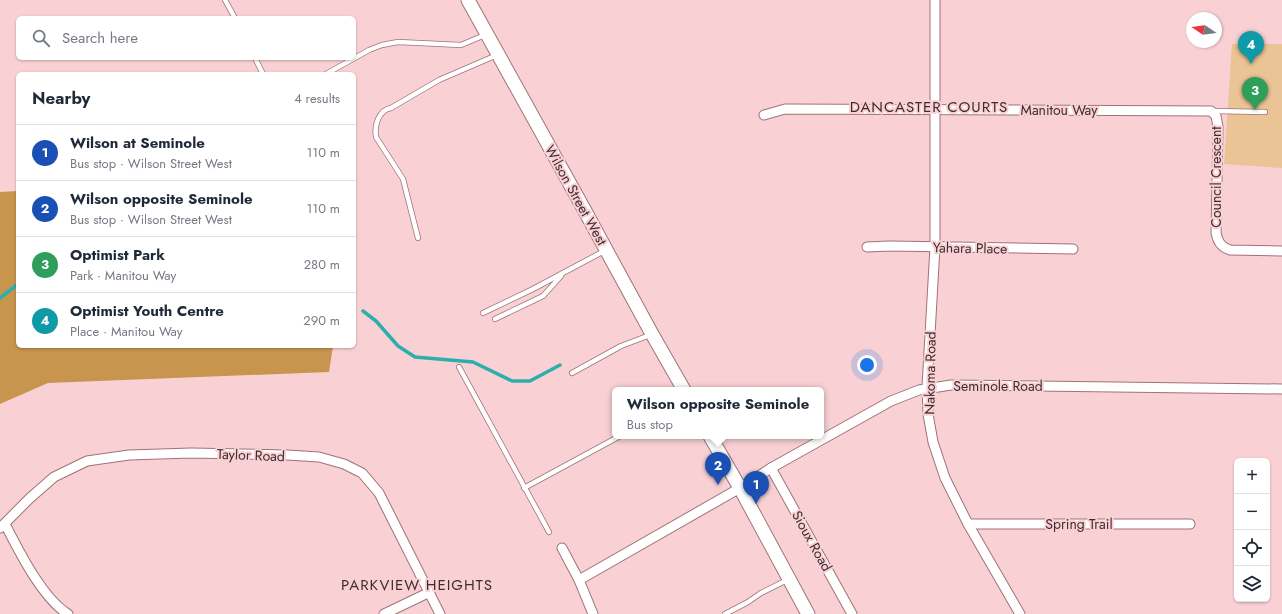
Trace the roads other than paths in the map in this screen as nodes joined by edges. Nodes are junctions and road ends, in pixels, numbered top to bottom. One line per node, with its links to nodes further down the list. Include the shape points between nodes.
1 (225, 0): 4 (lane)
2 (468, 0): 5 (main road, Wilson Street West)
3 (935, 0): 12 (street, Nakoma Road)
4 (234, 16)
5 (486, 34): 6 (main road, Wilson Street West); 7 (lane, via 461,45 398,42 382,45)
6 (499, 55): 16 (lane, via 439,80 388,108 379,117 376,136 403,179); 20 (main road, Wilson Street West)
7 (356, 57)
8 (256, 60): 10 (lane)
9 (351, 60): 11 (lane)
10 (262, 72)
11 (330, 72)
12 (935, 110): 14 (street, Manitou Way); 15 (street, Manitou Way, via 785,109); 18 (street, Nakoma Road)
13 (1265, 112): 14 (lane, Manitou Way)
14 (1214, 114): 21 (street, Council Crescent, via 1218,127 1218,240 1223,247 1230,250)
15 (764, 115)
16 (418, 238)
17 (867, 247): 18 (street, Yahara Place)
18 (935, 247): 19 (street, Yahara Place); 29 (street, Nakoma Road)
19 (1073, 249)
20 (607, 250): 22 (lane); 25 (main road, Wilson Street West)
21 (1282, 251)
22 (563, 273): 23 (lane); 24 (lane, via 543,296)
23 (483, 313)
24 (495, 319)
25 (652, 334): 27 (lane, via 620,346); 28 (main road, Wilson Street West)
26 (459, 367): 36 (lane)
27 (572, 373)
28 (682, 387)
29 (927, 387): 30 (street, Seminole Road, via 951,385); 31 (street, Seminole Road, via 891,401); 38 (street, Nakoma Road, via 933,442 945,478)
30 (1282, 389)
31 (824, 438)
32 (614, 439): 36 (lane)
33 (712, 439): 37 (main road)
34 (823, 439): 35 (street, Seminole Road)
35 (771, 468): 37 (street, Seminole Road); 52 (street, Sioux Road)
36 (524, 488): 41 (lane)
37 (740, 488): 43 (main road); 44 (street, Seminole Road)
38 (968, 524): 39 (street, Spring Trail); 53 (street, Nakoma Road)
39 (1190, 524)
40 (2, 526): 45 (street, Taylor Road, via 54,477 87,461 129,455 191,453 319,458 344,464 362,473 379,493); 46 (street, via 44,591)
41 (549, 532)
42 (562, 548): 44 (street)
43 (789, 579): 50 (lane); 51 (main road)
44 (579, 580): 49 (street)
45 (430, 592): 47 (street); 48 (street, Taylor Road)
46 (68, 614)
47 (384, 614)
48 (440, 614)
49 (593, 614)
50 (726, 614)
51 (808, 614)
52 (852, 614)
53 (1020, 614)

